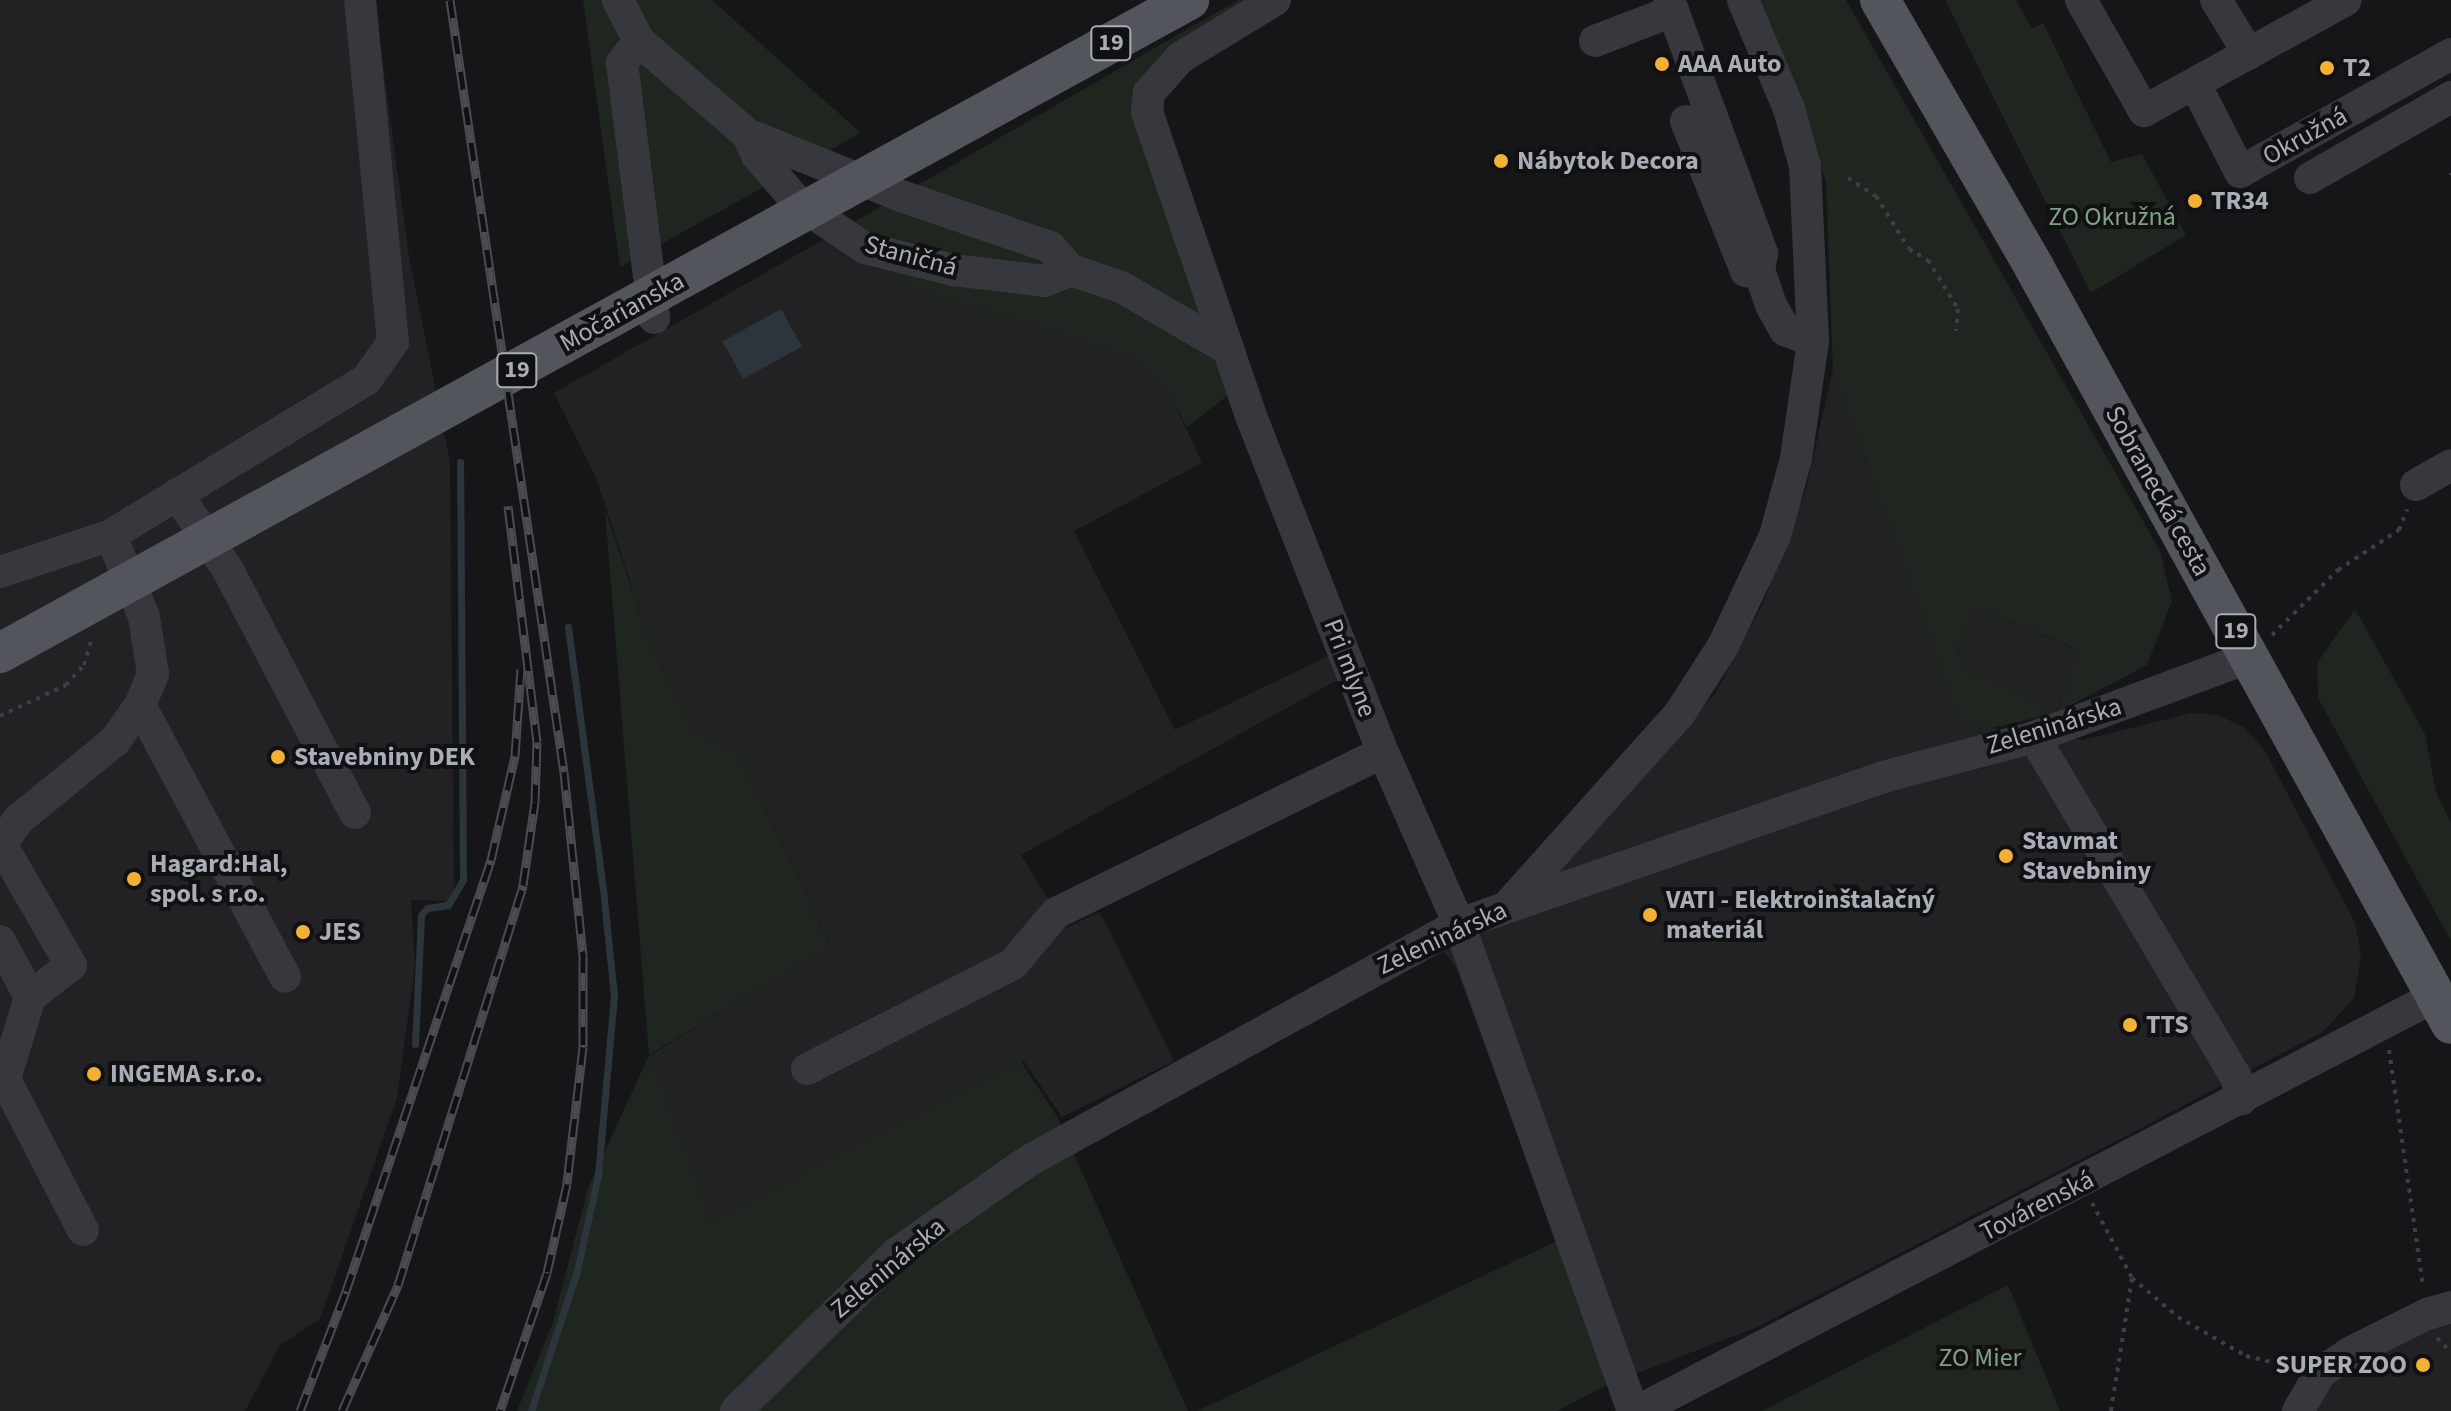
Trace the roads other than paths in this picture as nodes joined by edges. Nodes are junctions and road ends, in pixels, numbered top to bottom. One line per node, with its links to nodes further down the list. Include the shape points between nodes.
1 (360, 0): 27 (street, via 393,342 366,380)
2 (618, 0): 11 (street, Staničná)
3 (1189, 0): 30 (main road, Močarianska / 19)
4 (1275, 0): 24 (street, Pri mlyne, via 1180,58 1149,93 1147,112)
5 (1743, 0): 23 (street, via 1789,109 1805,166)
6 (2081, 0): 15 (street, via 2144,111)
7 (2216, 0): 13 (street)
8 (2346, 0): 13 (street)
9 (1881, 1): 31 (main road, Sobranecká cesta / 19)
10 (1656, 8): 12 (street); 21 (street, via 1762,253)
11 (639, 41): 18 (street, Staničná); 22 (street, via 622,63)
12 (1595, 41)
13 (2249, 54): 15 (street)
14 (2451, 54): 15 (street, Okružná, via 2240,172)
15 (2195, 84)
16 (2451, 97): 19 (street)
17 (1686, 121): 21 (street, via 1746,271)
18 (747, 134): 20 (street, Staničná, via 904,197 1050,247); 20 (street, Staničná, via 757,155 798,203 865,248 953,270 1045,281)
19 (2310, 178)
20 (1071, 270): 24 (street, Staničná, via 1121,287)
21 (1759, 270): 23 (street, via 1785,330)
22 (654, 318)
23 (1813, 341): 37 (street, via 1796,458 1775,536 1723,646 1680,713 1635,768)
24 (1228, 349): 34 (street, Pri mlyne)
25 (2451, 465): 26 (street)
26 (2416, 485)
27 (177, 494): 28 (street); 35 (street, via 228,570)
28 (111, 535): 29 (street); 32 (street, via 144,617 153,674)
29 (0, 572)
30 (0, 653)
31 (2250, 657): 33 (street, Zeleninárska); 42 (main road, Sobranecká cesta / 19)
32 (140, 705): 36 (street, via 115,741 18,820); 40 (street)
33 (2034, 737): 37 (street, Zeleninárska, via 1883,777); 44 (street, via 2236,1077)
34 (1383, 752): 38 (street, Pri mlyne); 43 (street, via 1056,913 1013,964)
35 (355, 813)
36 (1, 845): 41 (street, via 71,965)
37 (1507, 906): 38 (street, Zeleninárska)
38 (1459, 924): 47 (street, Zeleninárska, via 1030,1160 898,1252); 48 (street, Pri mlyne)
39 (0, 941): 41 (street)
40 (285, 977)
41 (30, 997): 45 (street, via 5,1079)
42 (2443, 1010): 44 (street, Továrenská, via 2385,1024)
43 (807, 1069)
44 (2241, 1099): 48 (street, Továrenská)
45 (83, 1230)
46 (2439, 1311): 49 (street, via 2320,1373)
47 (736, 1411)
48 (1635, 1411)
49 (2298, 1411)

